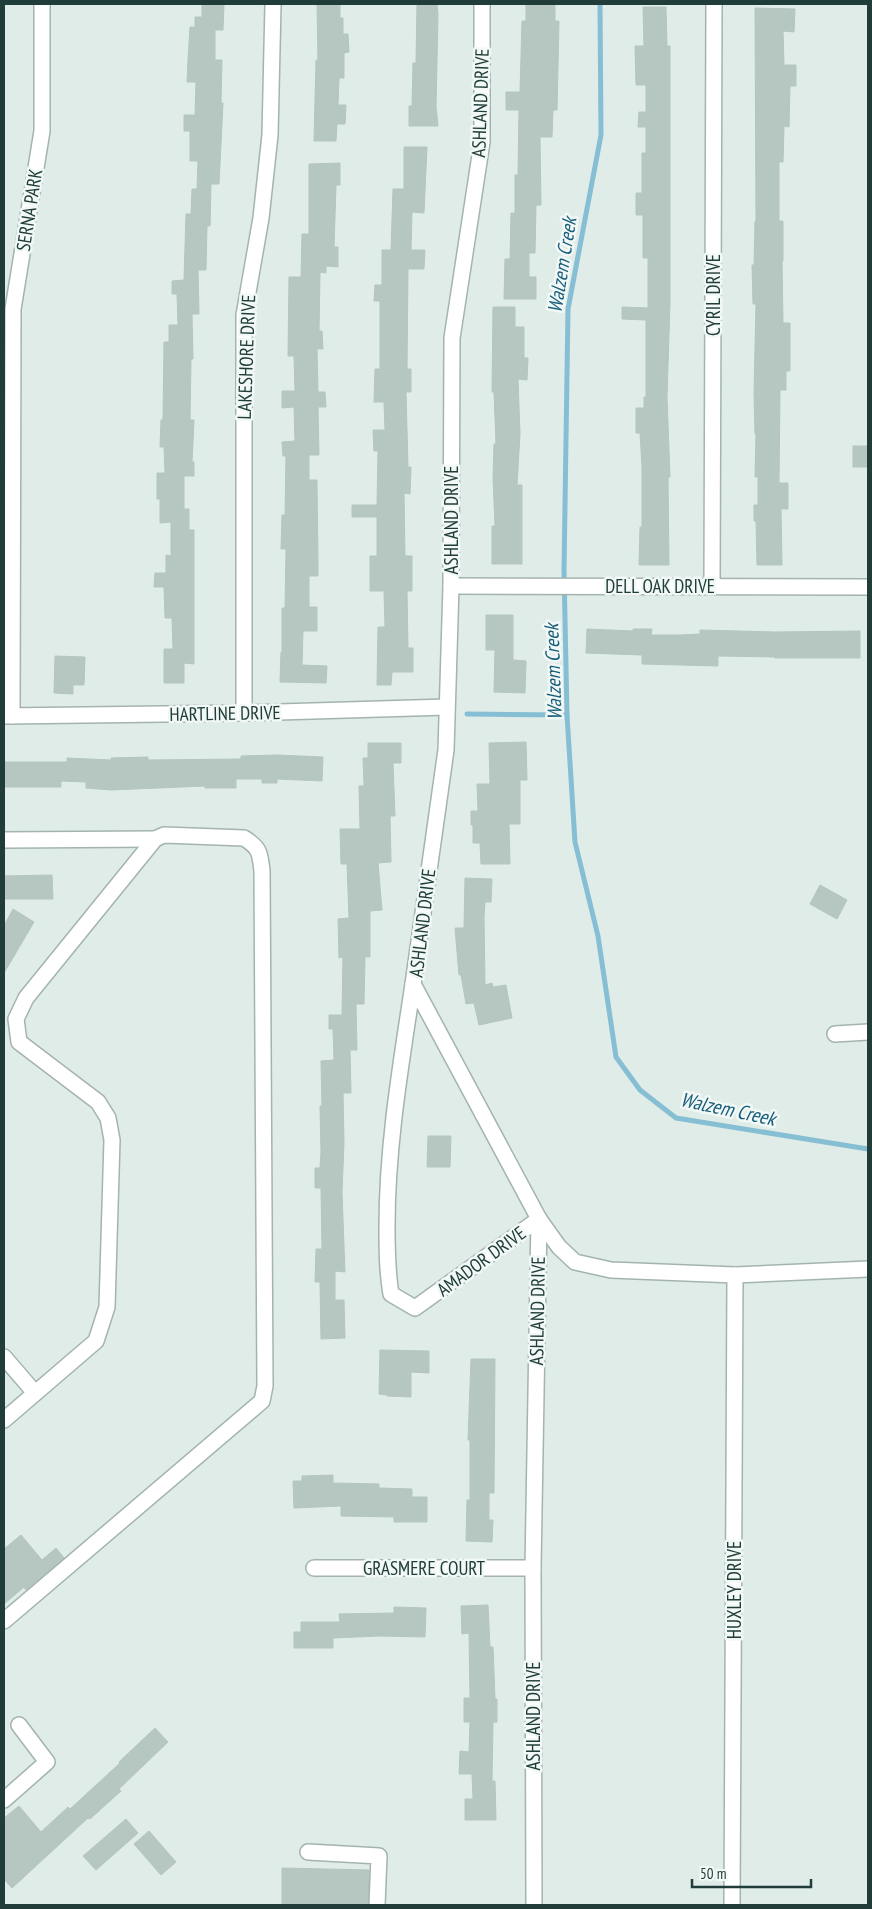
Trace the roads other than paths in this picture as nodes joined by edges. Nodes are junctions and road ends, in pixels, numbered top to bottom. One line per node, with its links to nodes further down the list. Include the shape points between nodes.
1 (42, 4): 5 (street, SERNA PARK, via 42,131)
2 (273, 4): 10 (street, LAKESHORE DRIVE, via 270,135 244,314)
3 (482, 4): 6 (street, ASHLAND DRIVE, via 482,142 452,338)
4 (714, 4): 7 (street, CYRIL DRIVE)
5 (9, 350): 11 (street, SERNA PARK)
6 (451, 586): 7 (street, DELL OAK DRIVE); 9 (street, ASHLAND DRIVE)
7 (712, 587): 8 (street, DELL OAK DRIVE)
8 (868, 587)
9 (447, 707): 10 (street, HARTLINE DRIVE); 14 (street, ASHLAND DRIVE, via 446,750)
10 (244, 712): 11 (street, HARTLINE DRIVE)
11 (8, 716)
12 (155, 839): 13 (street); 21 (street, via 26,998 16,1019 19,1042 98,1102 108,1118 112,1140 107,1307 96,1342); 25 (street, via 164,835 244,838 260,853 265,1376 262,1401)
13 (4, 840)
14 (413, 984): 17 (street, ASHLAND DRIVE); 17 (street, AMADOR DRIVE, via 392,1129 387,1204 387,1275 391,1294 415,1308)
15 (868, 1032): 16 (street)
16 (835, 1034)
17 (538, 1219): 19 (street, AMADOR DRIVE, via 559,1247 576,1262 611,1270); 24 (street, ASHLAND DRIVE)
18 (868, 1269): 19 (street, AMADOR DRIVE)
19 (735, 1274): 31 (street, HUXLEY DRIVE)
20 (4, 1356): 21 (street)
21 (34, 1393): 22 (street)
22 (4, 1420)
23 (314, 1568): 24 (street, GRASMERE COURT)
24 (533, 1568): 30 (street, ASHLAND DRIVE)
25 (4, 1621)
26 (20, 1725): 27 (street, via 47,1762)
27 (4, 1800)
28 (308, 1852): 29 (street, via 379,1856)
29 (377, 1905)
30 (534, 1905)
31 (732, 1905)

